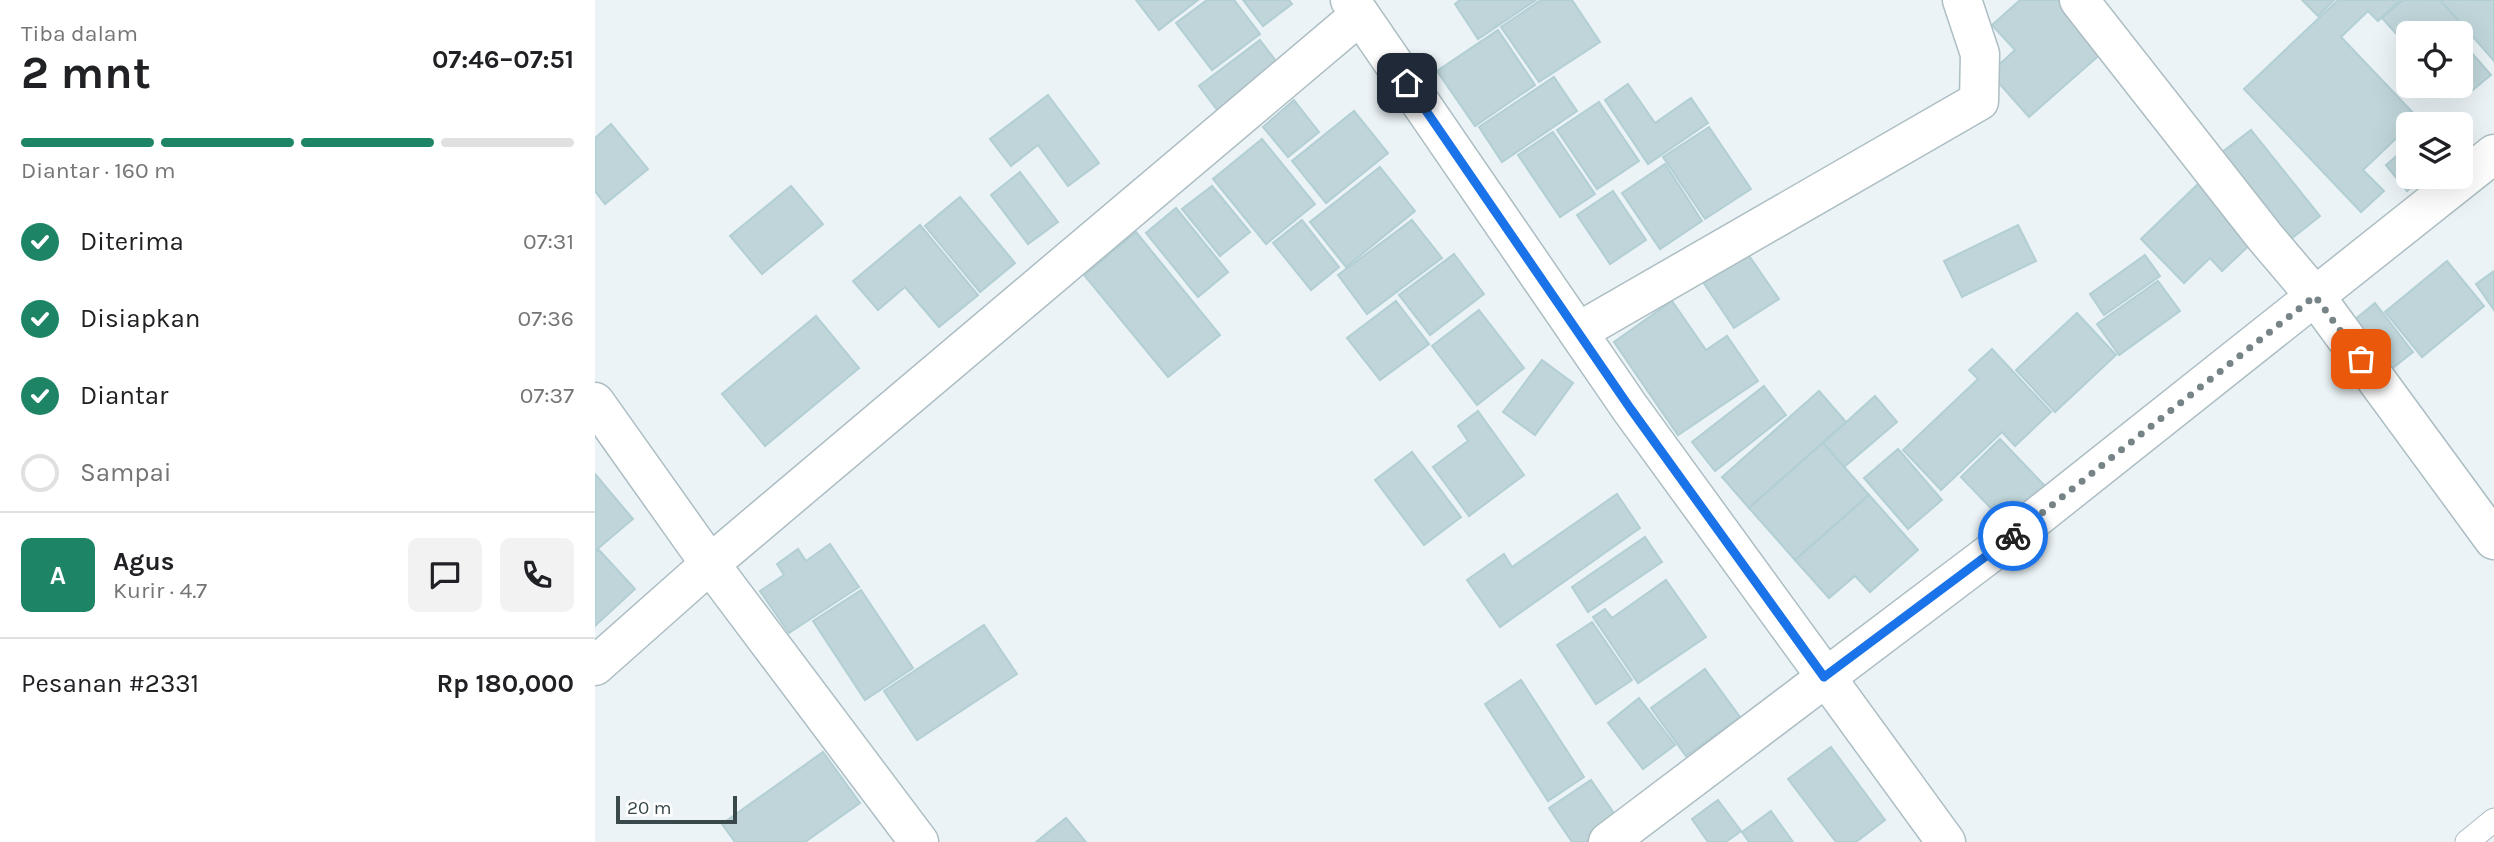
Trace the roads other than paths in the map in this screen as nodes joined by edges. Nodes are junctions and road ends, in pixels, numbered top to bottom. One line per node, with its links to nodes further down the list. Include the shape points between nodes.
1 (1962, 0): 6 (street, via 1980,54 1979,101)
2 (2079, 0): 5 (street)
3 (1355, 7): 6 (street); 9 (street)
4 (2494, 154): 5 (street)
5 (2315, 296): 8 (street); 11 (street, via 2013,536)
6 (1578, 332): 11 (street)
7 (595, 401): 9 (street)
8 (2494, 540)
9 (710, 564): 10 (street); 13 (street)
10 (595, 666)
11 (1824, 677): 14 (street); 15 (street)
12 (2494, 820): 16 (lane)
13 (919, 842)
14 (1608, 842)
15 (1946, 842)
16 (2467, 842)

